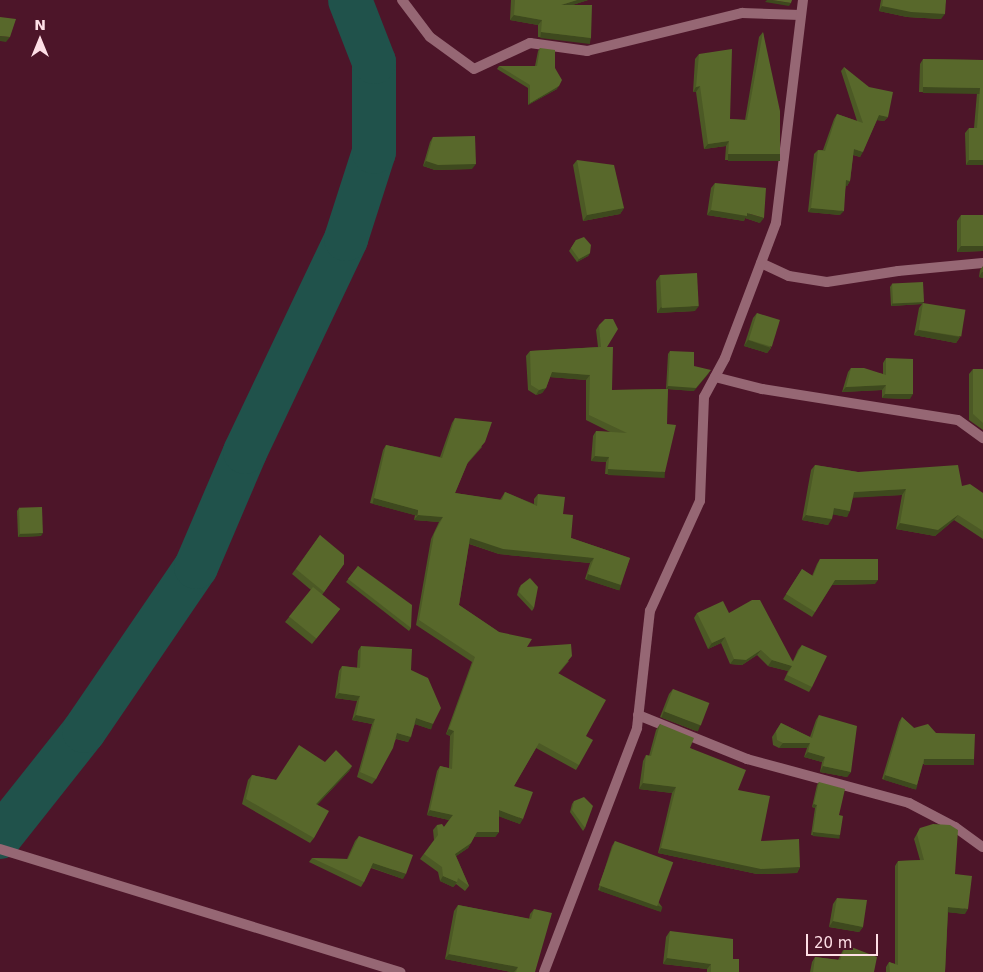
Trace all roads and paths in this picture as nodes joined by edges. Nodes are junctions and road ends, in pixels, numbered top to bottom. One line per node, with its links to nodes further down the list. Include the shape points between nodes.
1 (402, 0): 3 (street, via 430,37 474,68 530,43 587,51 742,13)
2 (803, 0): 3 (street)
3 (800, 15): 4 (street, via 776,223)
4 (761, 263): 5 (street, via 789,276 827,282); 6 (street)
5 (983, 263)
6 (715, 377): 7 (street, via 762,389 958,420); 8 (street, via 704,397 700,501 650,611)
7 (983, 438)
8 (638, 715): 9 (street, via 747,759 909,803 955,827); 12 (street, via 637,728)
9 (983, 847)
10 (0, 849): 11 (street)
11 (401, 972)
12 (544, 972)

